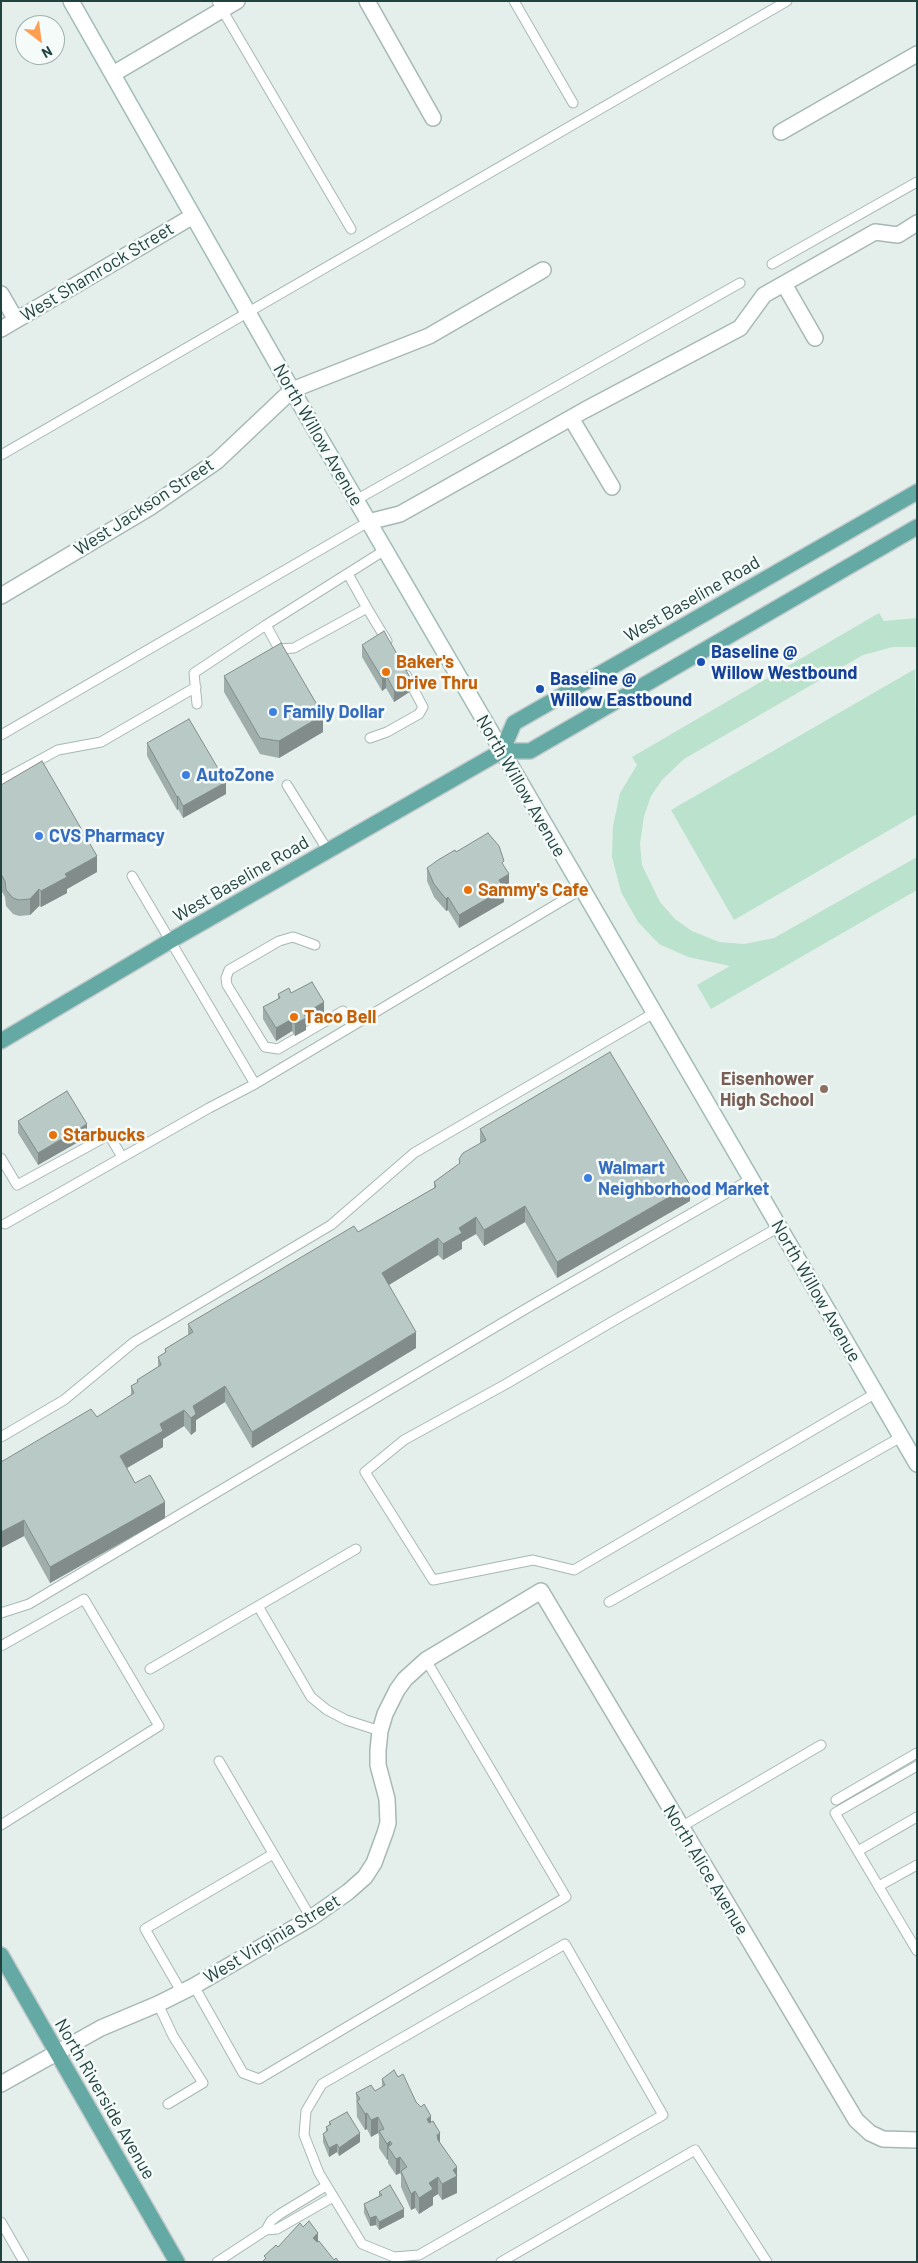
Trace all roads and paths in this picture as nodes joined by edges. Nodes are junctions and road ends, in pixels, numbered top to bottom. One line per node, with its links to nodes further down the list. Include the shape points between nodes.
1 (71, 1): 8 (street, North Willow Avenue)
2 (237, 1): 6 (street)
3 (367, 1): 10 (street)
4 (514, 1): 9 (lane)
5 (787, 1): 21 (lane)
6 (220, 5): 8 (street); 15 (lane)
7 (917, 54): 11 (street)
8 (113, 74): 13 (street, North Willow Avenue)
9 (573, 104)
10 (433, 118)
11 (781, 132)
12 (917, 182): 16 (lane)
13 (192, 216): 21 (street, North Willow Avenue); 22 (street, West Shamrock Street)
14 (917, 223): 19 (street, via 898,235 875,232)
15 (351, 229)
16 (772, 264)
17 (543, 270): 25 (street, West Jackson Street, via 430,336)
18 (740, 283): 30 (lane)
19 (784, 284): 24 (street); 26 (street, via 764,296 740,328)
20 (1, 294): 22 (street)
21 (248, 313): 25 (street, North Willow Avenue); 27 (lane)
22 (16, 320): 23 (street, West Shamrock Street)
23 (1, 329)
24 (816, 338)
25 (292, 390): 30 (street, North Willow Avenue); 35 (street, West Jackson Street, via 217,461 149,508)
26 (572, 418): 28 (street); 31 (street, via 400,514)
27 (1, 456)
28 (612, 486)
29 (917, 492): 44 (main road, West Baseline Road, via 514,723)
30 (356, 500): 31 (street, North Willow Avenue)
31 (368, 522): 33 (street, North Willow Avenue); 42 (lane)
32 (917, 527): 44 (main road, West Baseline Road, via 530,751)
33 (385, 550): 34 (lane); 44 (street, North Willow Avenue)
34 (348, 574): 36 (lane); 37 (lane)
35 (1, 596)
36 (367, 608): 37 (lane, via 294,648 280,649); 38 (lane)
37 (266, 625): 40 (lane, via 194,673)
38 (391, 648)
39 (400, 665): 43 (lane, via 423,707 419,714)
40 (196, 687): 41 (lane); 45 (lane, via 101,742 58,750)
41 (197, 704)
42 (1, 734)
43 (370, 738)
44 (502, 751): 47 (main road, West Baseline Road); 49 (street, North Willow Avenue)
45 (1, 781)
46 (287, 785): 47 (lane)
47 (328, 851): 50 (main road, West Baseline Road)
48 (132, 876): 50 (lane)
49 (582, 889): 53 (street, North Willow Avenue); 55 (lane)
50 (170, 941): 54 (main road, West Baseline Road); 55 (lane)
51 (315, 945): 52 (lane, via 293,937 279,940 229,970 227,985 265,1047 278,1050)
52 (342, 1011)
53 (654, 1013): 58 (street, North Willow Avenue); 62 (lane, via 414,1153 331,1225 134,1342 64,1400)
54 (1, 1041)
55 (254, 1084): 56 (lane)
56 (122, 1157): 57 (lane, via 109,1135 17,1185); 59 (lane)
57 (1, 1158)
58 (751, 1180): 60 (street, North Willow Avenue); 69 (lane, via 529,1307 29,1604)
59 (3, 1222)
60 (779, 1227): 61 (street, North Willow Avenue); 61 (lane, via 404,1440 366,1472 433,1580 534,1560 574,1570)
61 (876, 1393): 63 (street, North Willow Avenue)
62 (1, 1437)
63 (901, 1437): 64 (street, North Willow Avenue); 67 (lane)
64 (917, 1464)
65 (356, 1549): 68 (lane)
66 (541, 1591): 71 (street, West Virginia Street); 81 (street, North Alice Avenue)
67 (609, 1602)
68 (258, 1606): 72 (lane); 73 (lane, via 311,1697 346,1720)
69 (1, 1613)
70 (1, 1646): 80 (lane, via 84,1599 159,1726)
71 (426, 1660): 73 (street, West Virginia Street, via 397,1690); 89 (lane, via 566,1897 259,2079 243,2073)
72 (150, 1668)
73 (380, 1731): 86 (street, West Virginia Street, via 378,1765 388,1812 382,1847 364,1877 337,1902)
74 (820, 1745): 81 (lane)
75 (917, 1753): 78 (lane)
76 (219, 1761): 83 (lane)
77 (917, 1766): 82 (lane, via 835,1813)
78 (836, 1800)
79 (917, 1817): 82 (lane)
80 (1, 1825)
81 (680, 1827): 94 (street, North Alice Avenue, via 856,2120 870,2133 883,2139)
82 (858, 1851): 85 (lane)
83 (273, 1854): 86 (lane); 89 (lane, via 145,1929)
84 (917, 1865): 85 (lane)
85 (879, 1886): 87 (lane)
86 (311, 1918): 89 (street, West Virginia Street)
87 (917, 1951)
88 (1, 1955): 91 (main road, North Riverside Avenue)
89 (188, 1990): 90 (street, West Virginia Street)
90 (158, 2004): 91 (street, West Virginia Street, via 101,2028); 93 (lane, via 173,2036 202,2082)
91 (56, 2052): 92 (street, West Virginia Street); 100 (main road, North Riverside Avenue)
92 (1, 2084)
93 (168, 2104)
94 (917, 2140)
95 (326, 2186): 96 (lane); 96 (lane, via 304,2135 306,2110 322,2084 565,1944 663,2115 419,2255 394,2257 362,2244); 98 (lane, via 280,2214)
96 (333, 2196): 98 (lane, via 277,2229)
97 (1, 2222): 99 (lane)
98 (266, 2230): 101 (lane)
99 (24, 2262)
100 (177, 2262)
101 (217, 2262)
102 (501, 2262): 103 (lane, via 695,2150)
103 (767, 2262)

